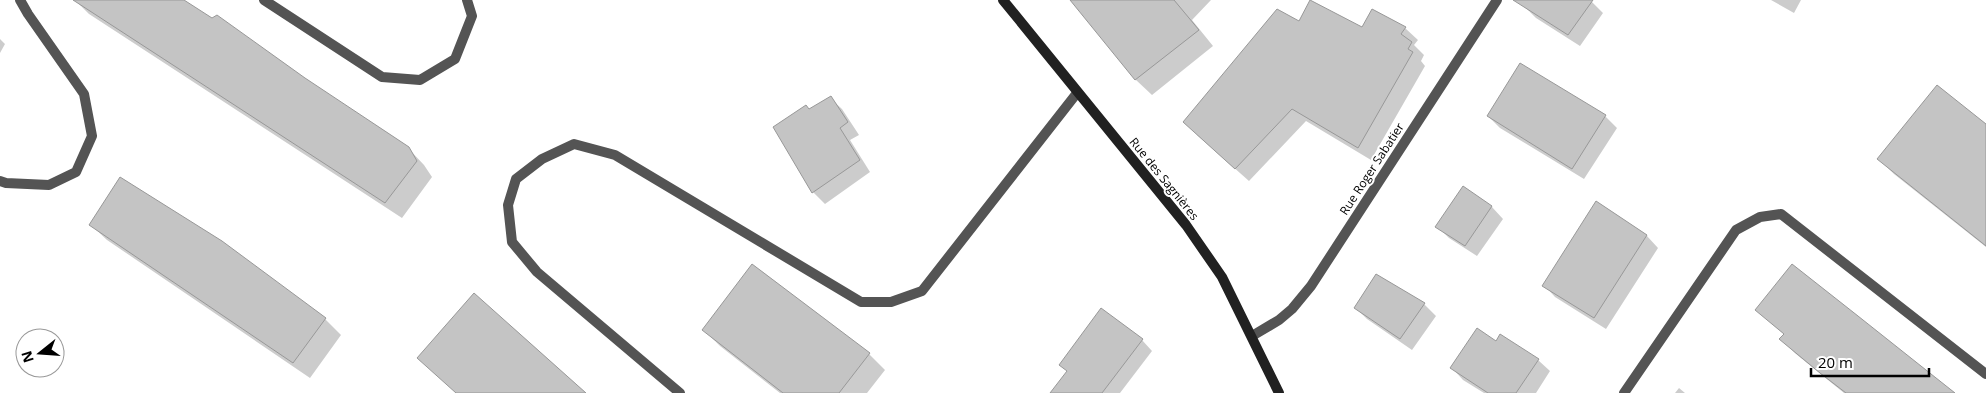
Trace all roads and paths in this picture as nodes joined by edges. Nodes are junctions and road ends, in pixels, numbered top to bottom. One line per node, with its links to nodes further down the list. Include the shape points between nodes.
1 (20, 0): 7 (street, via 84,94 92,136 76,172 49,185)
2 (264, 0): 3 (street, via 382,77 420,80 454,59 472,16)
3 (467, 0)
4 (1002, 0): 6 (main road, Rue des Sagnières)
5 (1497, 0): 8 (street, Rue Roger Sabatier, via 1311,286 1292,309)
6 (1077, 93): 8 (main road, Rue des Sagnières, via 1186,225 1222,277); 10 (street, via 922,292 891,302 861,302 616,155 574,144 542,159 516,179 508,205 512,242 537,272)
7 (0, 181)
8 (1252, 336): 11 (main road, Rue des Sagnières)
9 (1986, 374): 12 (street, via 1781,214 1760,217 1736,230)
10 (680, 393)
11 (1279, 393)
12 (1624, 393)

